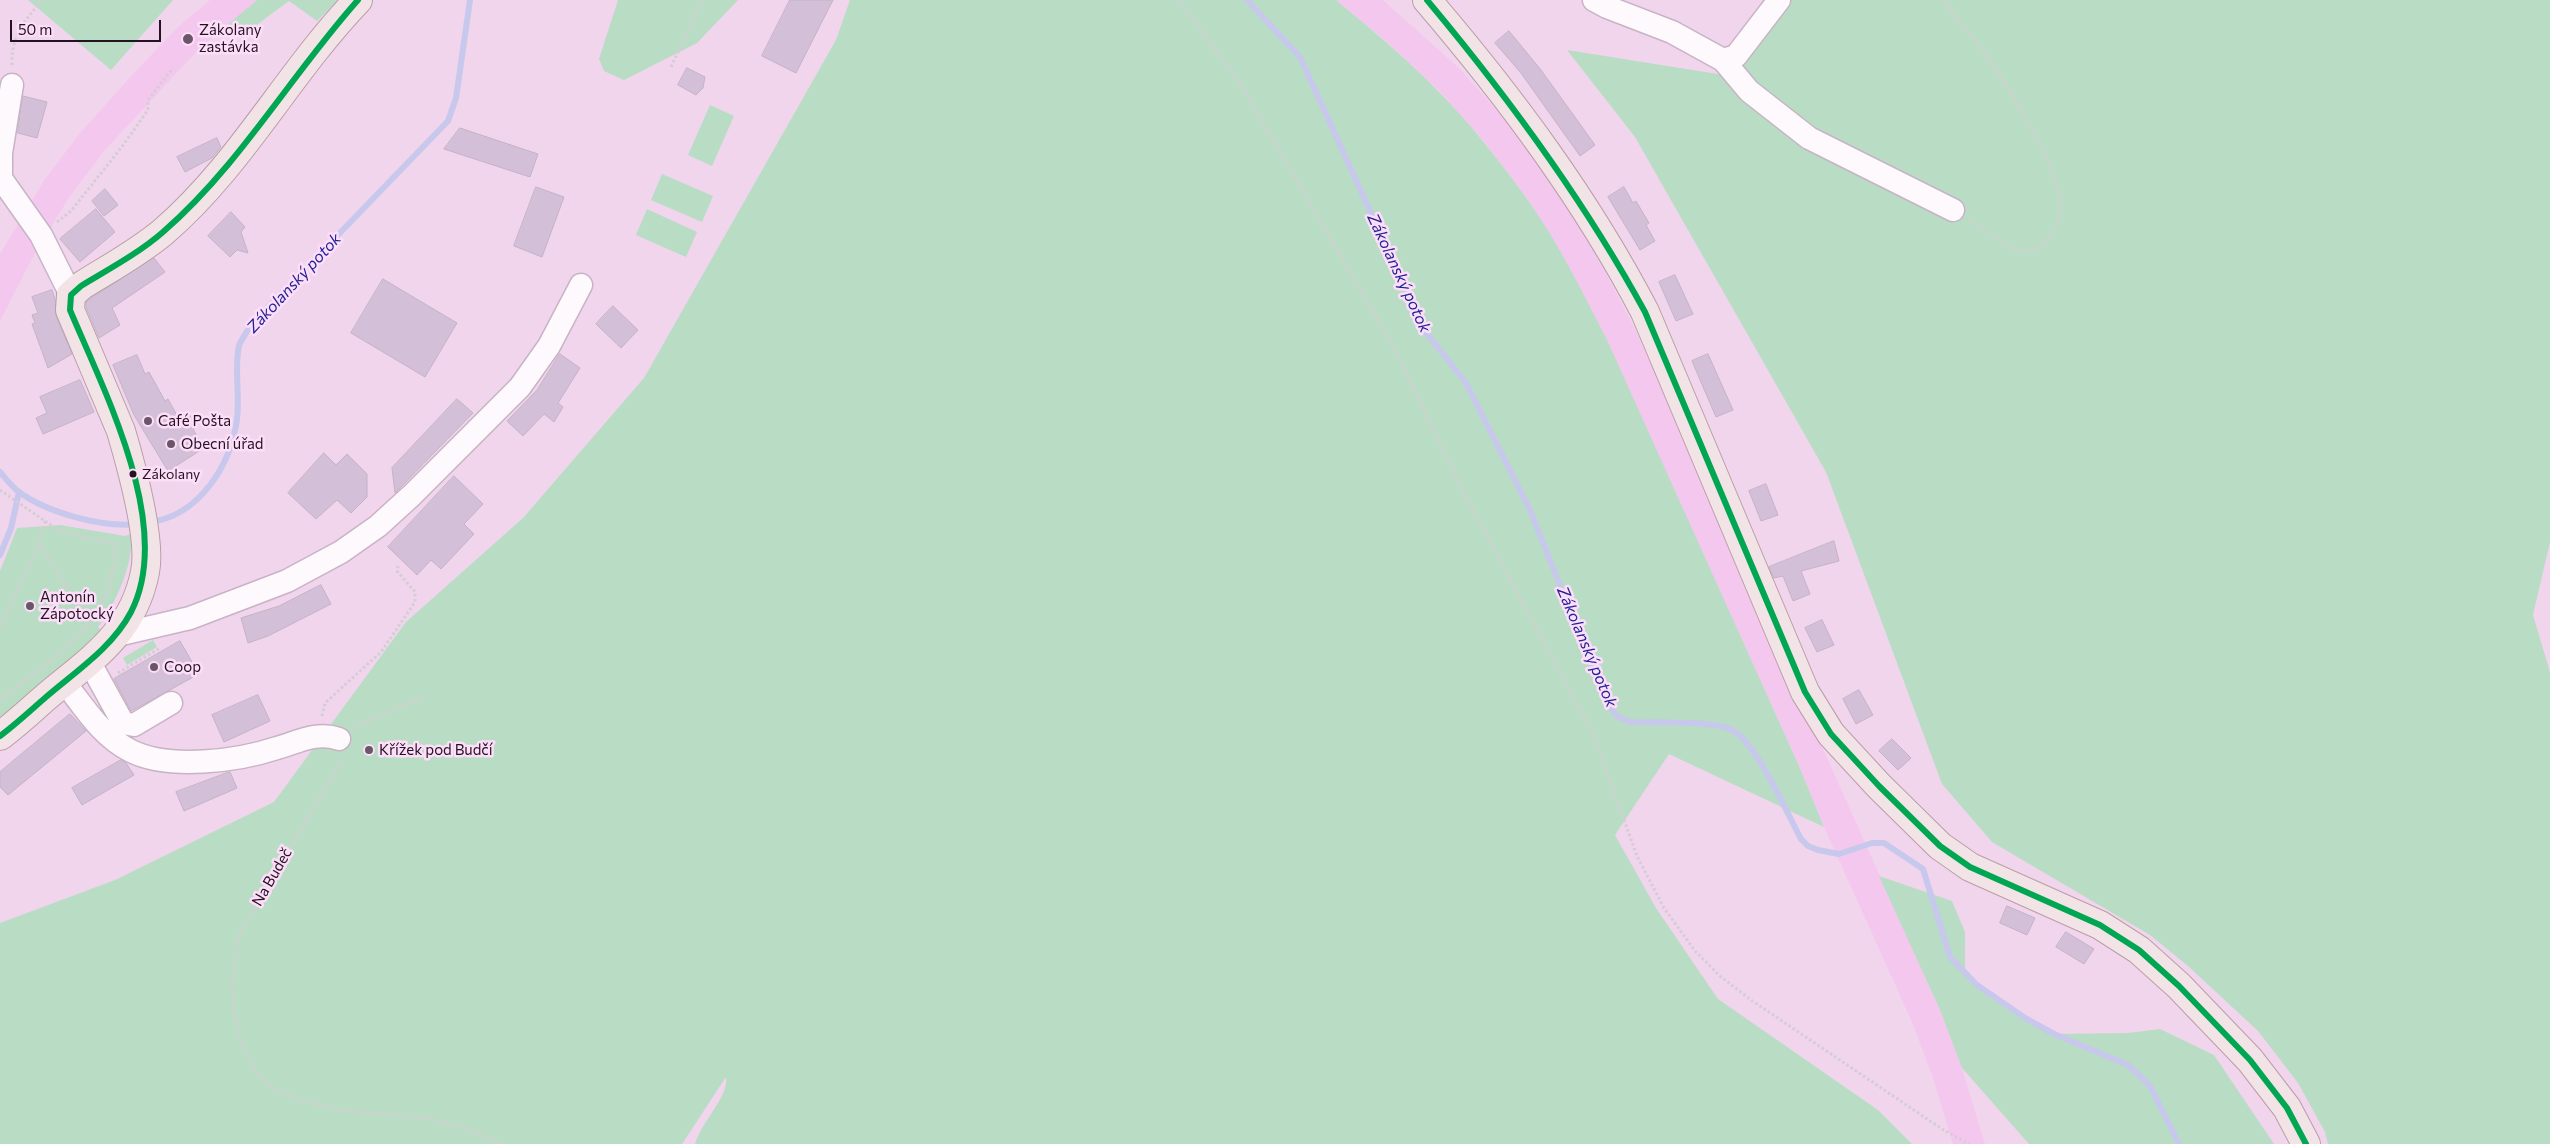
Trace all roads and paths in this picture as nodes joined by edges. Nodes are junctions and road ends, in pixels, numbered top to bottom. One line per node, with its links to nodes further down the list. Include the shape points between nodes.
1 (42, 0): 12 (path, via 19,30 12,47)
2 (358, 0): 17 (main road, via 316,47 226,166 180,216 162,233)
3 (702, 0): 10 (path)
4 (1179, 0): 34 (path, via 1238,80 1393,346 1462,490 1593,734 1637,856 1664,908 1694,952 1751,1000)
5 (1427, 0): 35 (main road, via 1526,122 1618,261 1646,312 1805,692 1831,734 1940,846 1970,866 2100,925 2139,950 2179,986 2250,1060 2287,1108)
6 (1594, 0): 9 (street, via 1672,32)
7 (1779, 0): 9 (street, via 1736,56)
8 (1944, 0): 14 (path, via 1952,16 1980,47 2017,101 2056,178 2061,214 2052,235 2038,250 2016,251)
9 (1723, 60): 14 (street, via 1749,91 1809,138)
10 (671, 67)
11 (172, 68): 15 (path, via 148,100 148,110)
12 (12, 86): 13 (street)
13 (0, 177): 17 (street, via 41,235)
14 (1953, 210)
15 (71, 211)
16 (581, 285): 24 (street, via 548,346 520,387 378,526 341,552 281,583 190,618)
17 (71, 295): 24 (main road, via 70,310 121,431 145,535 145,572)
18 (0, 490): 19 (path)
19 (45, 521): 20 (path); 22 (path, via 66,532 116,544 108,587)
20 (39, 544): 22 (path, via 69,590); 23 (path)
21 (398, 566): 30 (path, via 397,571 415,592 415,602 381,652)
22 (94, 616): 24 (path); 28 (path, via 64,648)
23 (0, 627)
24 (117, 635): 25 (main road)
25 (90, 663): 26 (main road); 29 (street, via 123,723 134,725)
26 (64, 683): 31 (main road); 32 (street, via 110,736 130,751 154,760 233,760 321,734)
27 (428, 695): 32 (path)
28 (0, 700)
29 (171, 703)
30 (325, 703)
31 (0, 736)
32 (335, 737): 33 (path, Na Budeč, via 344,751 340,765 239,935 232,984 234,1014 244,1048 263,1079 277,1090 300,1100 338,1110 430,1119 468,1129)
33 (502, 1144)
34 (1969, 1144)
35 (2306, 1144)

